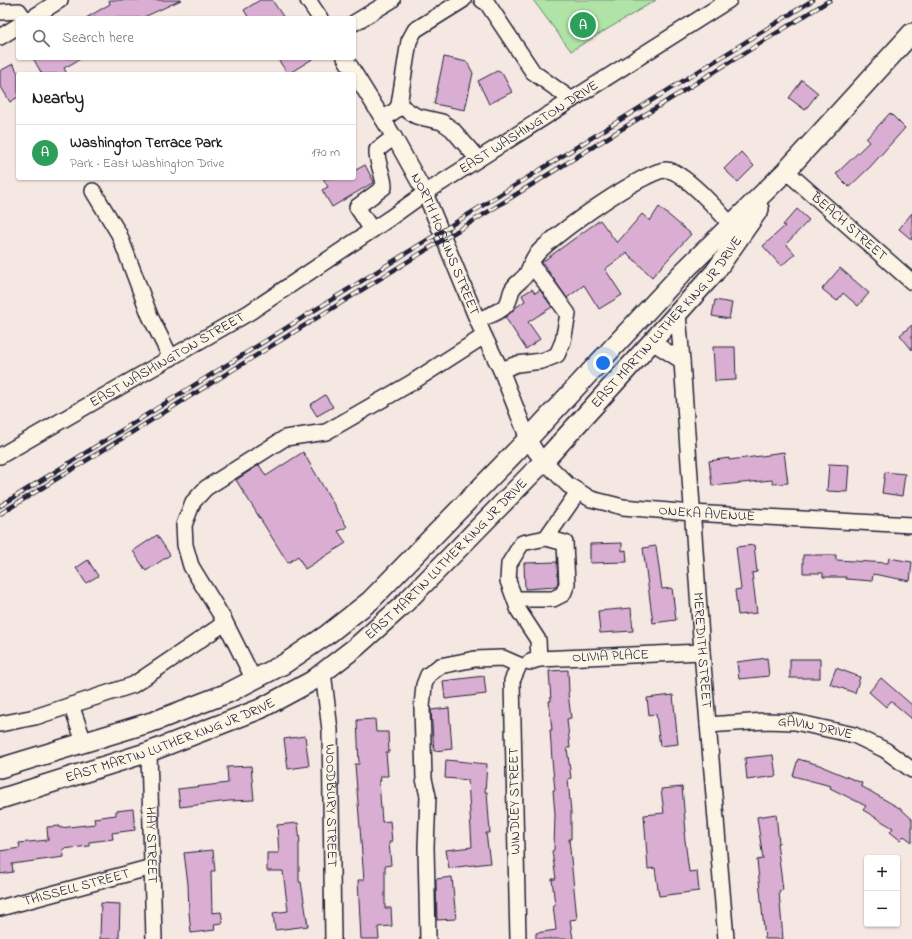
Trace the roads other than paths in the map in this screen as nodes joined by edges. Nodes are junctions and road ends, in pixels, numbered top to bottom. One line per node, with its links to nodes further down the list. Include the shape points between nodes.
1 (60, 0): 9 (street)
2 (308, 0): 10 (street)
3 (392, 0): 11 (street)
4 (463, 0): 19 (street, via 415,30 408,41)
5 (482, 0): 18 (street, via 487,3 533,72)
6 (729, 0): 18 (street, EAST WASHINGTON DRIVE)
7 (0, 12): 8 (street, via 19,10)
8 (23, 16)
9 (35, 16)
10 (319, 16)
11 (356, 22)
12 (16, 27): 14 (street)
13 (912, 33): 23 (main road, EAST MARTIN LUTHER KING JR DRIVE)
14 (0, 37)
15 (346, 60): 16 (street, NORTH HOSKINS STREET)
16 (353, 72)
17 (356, 76): 20 (street, NORTH HOSKINS STREET)
18 (572, 100): 22 (street, EAST WASHINGTON DRIVE)
19 (399, 105): 20 (street); 22 (street, via 416,116 442,122 452,128)
20 (382, 119): 21 (street, NORTH HOSKINS STREET)
21 (394, 137): 25 (street, NORTH HOSKINS STREET); 27 (street, via 377,150 376,158 384,187 357,207)
22 (478, 159): 25 (street, EAST WASHINGTON DRIVE)
23 (786, 171): 26 (main road, EAST MARTIN LUTHER KING JR DRIVE); 30 (street, BEACH STREET); 31 (main road, EAST MARTIN LUTHER KING JR DRIVE, via 715,272)
24 (93, 190): 35 (street, via 119,234 150,316)
25 (425, 193): 27 (street, EAST WASHINGTON DRIVE); 32 (street, NORTH HOSKINS STREET)
26 (731, 225): 29 (street, via 678,173 668,170 656,172 597,206 549,242 535,255); 38 (main road, EAST MARTIN LUTHER KING JR DRIVE, via 683,272)
27 (372, 230): 28 (street, EAST WASHINGTON DRIVE)
28 (332, 257): 35 (street, EAST WASHINGTON STREET, via 250,312)
29 (531, 265): 32 (street, via 525,276 513,288 507,304); 37 (street, via 568,314 563,340 557,355)
30 (912, 282)
31 (678, 314): 34 (main road, EAST MARTIN LUTHER KING JR DRIVE); 36 (street, MEREDITH STREET)
32 (478, 320): 33 (street, NORTH HOSKINS STREET)
33 (484, 336): 37 (street, NORTH HOSKINS STREET); 46 (street, via 411,383 326,432 285,438 206,488 193,502 184,525 185,545 191,566)
34 (652, 342): 36 (street); 40 (main road, EAST MARTIN LUTHER KING JR DRIVE)
35 (170, 358): 39 (street, EAST WASHINGTON STREET)
36 (682, 361): 42 (street, MEREDITH STREET)
37 (501, 370): 38 (street, NORTH HOSKINS STREET)
38 (528, 439): 40 (street, ONEKA AVENUE); 51 (main road, EAST MARTIN LUTHER KING JR DRIVE, via 370,601 284,664)
39 (0, 456)
40 (544, 461): 41 (street, ONEKA AVENUE); 50 (main road, EAST MARTIN LUTHER KING JR DRIVE, via 403,605 356,648)
41 (578, 492): 42 (street, ONEKA AVENUE, via 591,499 623,507); 44 (street)
42 (692, 513): 43 (street, ONEKA AVENUE); 47 (street, MEREDITH STREET)
43 (912, 525)
44 (546, 538): 45 (street, via 522,542 509,564 508,581); 45 (street, via 564,543 567,584 563,594 553,599)
45 (515, 599): 48 (street, via 519,611 538,640)
46 (224, 620): 51 (street); 52 (street, via 219,627 133,685)
47 (702, 652): 48 (street, OLIVIA PLACE); 54 (street, MEREDITH STREET)
48 (540, 659): 49 (street, OLIVIA PLACE)
49 (519, 665): 64 (street, via 503,658 475,659 440,666 428,675 424,685 422,706 424,779 428,796); 65 (street, WINDLEY STREET, via 512,681)
50 (323, 672): 56 (main road, EAST MARTIN LUTHER KING JR DRIVE, via 312,681 260,709); 63 (street, WOODBURY STREET, via 330,730)
51 (254, 680): 55 (main road, EAST MARTIN LUTHER KING JR DRIVE, via 228,693 155,721)
52 (72, 705): 53 (street, via 36,717); 55 (street)
53 (0, 724)
54 (708, 725): 58 (street, GAVIN DRIVE, via 765,721 795,722 854,735 885,750); 66 (street, MEREDITH STREET)
55 (84, 742): 57 (main road, EAST MARTIN LUTHER KING JR DRIVE)
56 (148, 752): 59 (main road, EAST MARTIN LUTHER KING JR DRIVE); 60 (street, HAY STREET)
57 (0, 768)
58 (912, 770)
59 (0, 799)
60 (152, 867): 61 (street, THISSELL STREET); 62 (street, HAY STREET)
61 (0, 908)
62 (154, 939)
63 (333, 939)
64 (428, 939)
65 (518, 939)
66 (726, 939)

